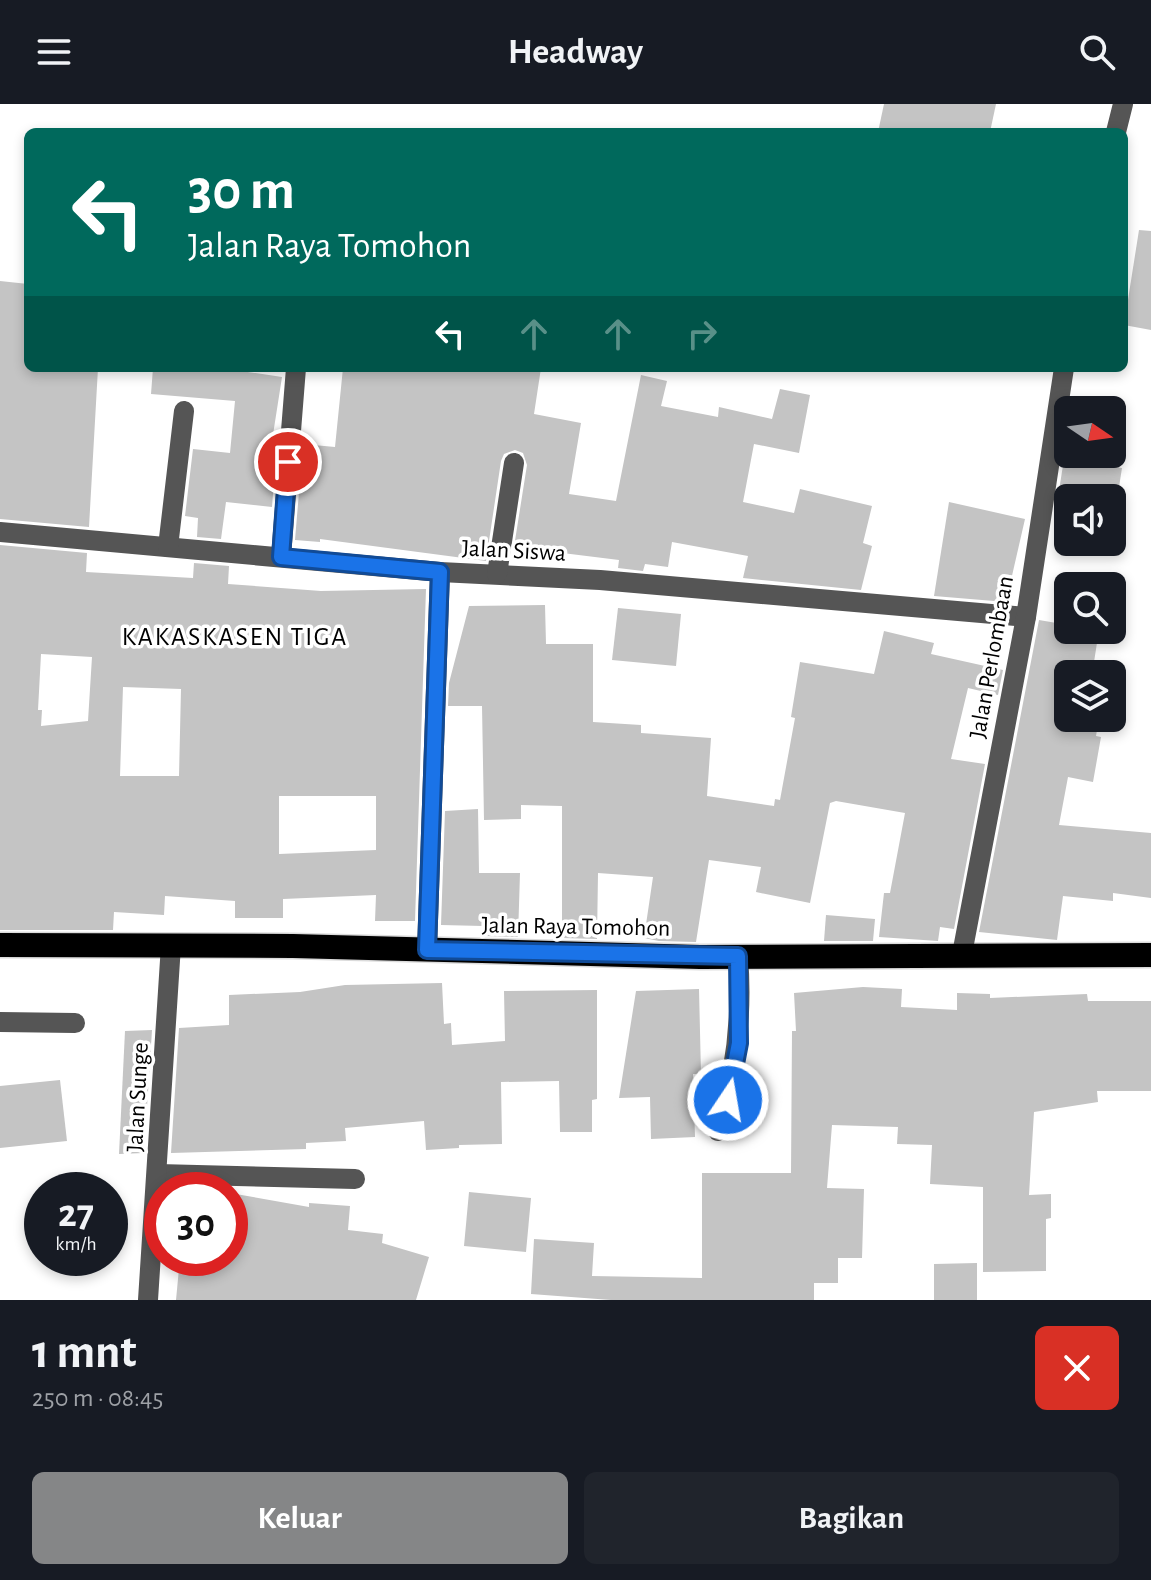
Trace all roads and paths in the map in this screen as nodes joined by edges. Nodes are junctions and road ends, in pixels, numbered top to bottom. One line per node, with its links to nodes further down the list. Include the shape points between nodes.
1 (1123, 104): 2 (street)
2 (1117, 128)
3 (296, 372): 9 (street)
4 (1063, 372): 12 (street, Jalan Perlombaan)
5 (184, 411): 8 (street)
6 (514, 463): 11 (street)
7 (0, 532): 8 (street, Jalan Siswa)
8 (168, 547): 9 (street, Jalan Siswa)
9 (281, 557): 10 (street, Jalan Siswa)
10 (440, 572): 11 (street, Jalan Siswa); 15 (street)
11 (497, 574): 12 (street, Jalan Siswa)
12 (1026, 617): 16 (street, Jalan Perlombaan)
13 (0, 945): 14 (highway, Jalan Raya Tomohon)
14 (171, 945): 15 (highway, Jalan Raya Tomohon); 22 (street, Jalan Sunge)
15 (427, 950): 18 (highway, Jalan Raya Tomohon)
16 (962, 954): 17 (highway, Jalan Raya Tomohon); 18 (highway, Jalan Raya Tomohon)
17 (1151, 955)
18 (738, 956): 21 (street, via 739,1043)
19 (0, 1022): 20 (street)
20 (75, 1023)
21 (718, 1131)
22 (158, 1172)
23 (248, 1176): 24 (street)
24 (355, 1179)
25 (150, 1276): 26 (street, Jalan Sunge)
26 (148, 1300)

